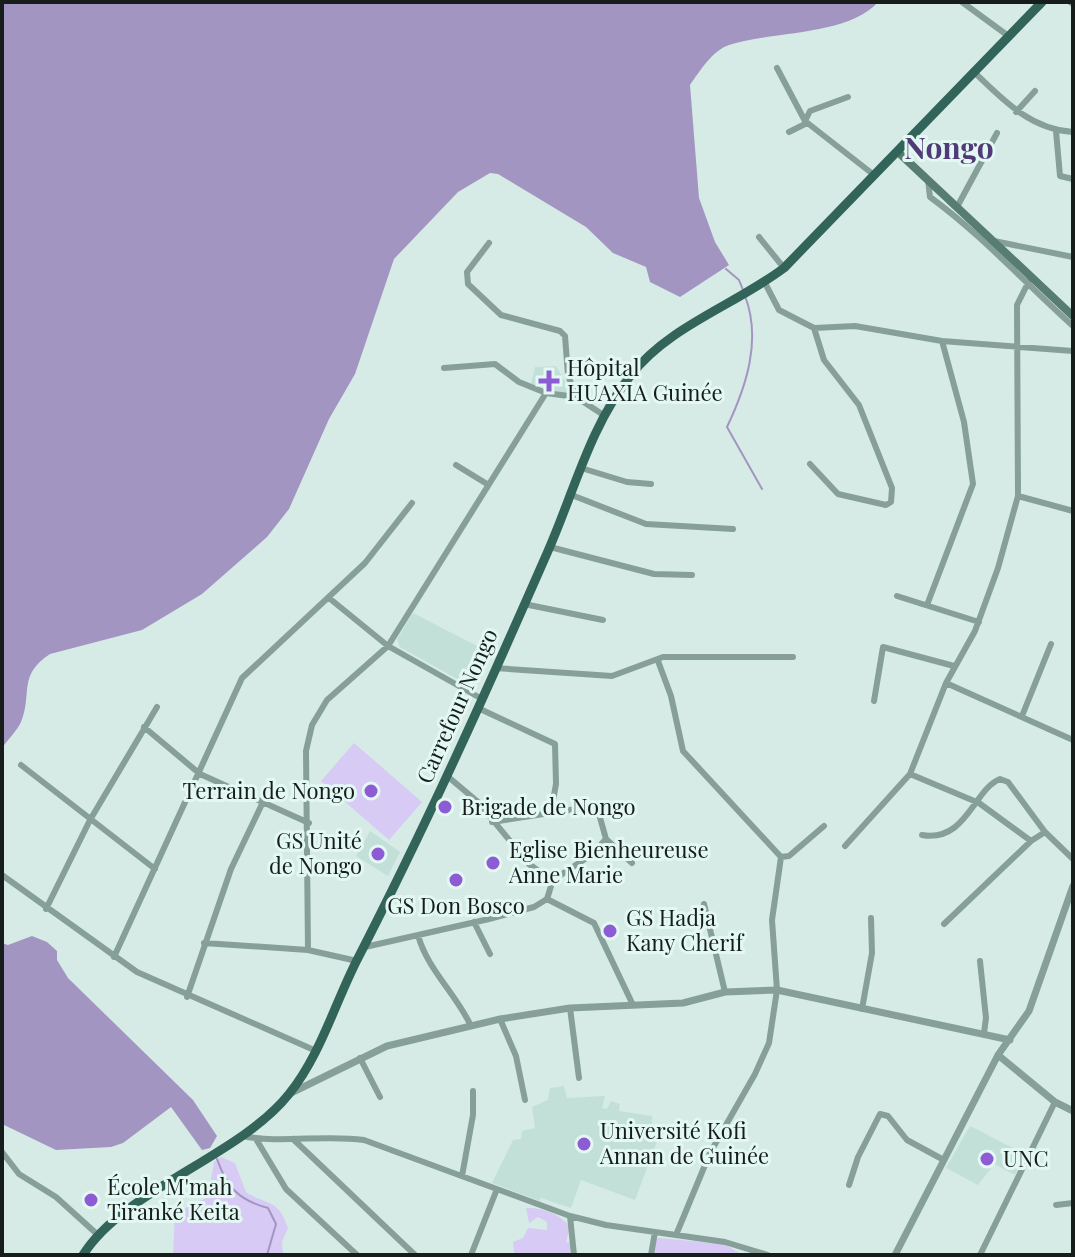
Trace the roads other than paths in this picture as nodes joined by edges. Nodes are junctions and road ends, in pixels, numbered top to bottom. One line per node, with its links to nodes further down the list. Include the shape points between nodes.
1 (962, 2): 3 (street)
2 (1042, 2): 3 (main road, Carrefour Nongo)
3 (1007, 35): 5 (main road, Carrefour Nongo)
4 (777, 68): 9 (street)
5 (973, 71): 8 (street); 14 (main road, Carrefour Nongo)
6 (1035, 91): 8 (street)
7 (848, 97): 9 (street, via 810,111)
8 (1016, 112): 10 (street)
9 (806, 122): 11 (street); 15 (street)
10 (1056, 131): 12 (street); 16 (street, via 1060,176)
11 (789, 132)
12 (1073, 132)
13 (997, 133): 18 (street)
14 (898, 152): 15 (main road, Carrefour Nongo); 17 (main road)
15 (876, 176): 23 (main road, Carrefour Nongo)
16 (1073, 179)
17 (928, 180): 18 (main road); 24 (street, via 930,197 974,229)
18 (957, 207): 20 (main road)
19 (759, 237): 23 (street)
20 (994, 241): 22 (street); 24 (main road)
21 (489, 243): 34 (street, via 467,272 468,284 501,315 565,336)
22 (1073, 257)
23 (784, 268): 25 (main road, Carrefour Nongo)
24 (1028, 280): 26 (main road); 27 (street); 30 (street, via 1017,305)
25 (765, 283): 28 (street, via 779,310); 35 (main road, Carrefour Nongo, via 654,349)
26 (1073, 316)
27 (1073, 326)
28 (814, 328): 29 (street, via 883,328); 36 (street, via 824,360 859,405 892,488 891,502 838,494)
29 (942, 341): 30 (street); 51 (street, via 964,422 973,484)
30 (1016, 348): 31 (street); 42 (street)
31 (1073, 351)
32 (444, 368): 33 (street, via 495,364)
33 (546, 393): 34 (street); 39 (street)
34 (576, 397): 35 (street)
35 (605, 416): 38 (main road, Carrefour Nongo)
36 (810, 464)
37 (456, 465): 39 (street)
38 (581, 468): 40 (street); 41 (main road, Carrefour Nongo)
39 (487, 484): 55 (street)
40 (651, 484)
41 (569, 494): 45 (street, via 646,524); 46 (main road, Carrefour Nongo)
42 (1018, 496): 44 (street); 53 (street)
43 (412, 503): 49 (street, via 365,563)
44 (1073, 511)
45 (733, 529)
46 (550, 547): 47 (street, via 654,574); 50 (main road, Carrefour Nongo)
47 (692, 575)
48 (897, 596): 51 (street)
49 (329, 598): 55 (street); 68 (street, via 242,678)
50 (524, 604): 52 (street); 59 (main road, Carrefour Nongo)
51 (927, 605): 53 (street)
52 (603, 620)
53 (979, 622): 58 (street)
54 (1051, 644): 64 (street)
55 (388, 646): 62 (street); 76 (street, via 327,700 312,725 306,751)
56 (793, 657): 57 (street, via 698,655)
57 (658, 661): 59 (street, via 612,676); 83 (street, via 683,751)
58 (954, 666): 60 (street); 61 (street, via 883,647)
59 (495, 668): 62 (main road, Carrefour Nongo)
60 (946, 683): 64 (street); 69 (street)
61 (874, 701)
62 (480, 704): 70 (main road, Carrefour Nongo); 73 (street, via 555,744)
63 (157, 707): 65 (street)
64 (1022, 716): 66 (street)
65 (144, 727): 68 (street); 74 (street)
66 (1073, 740)
67 (21, 765): 74 (street)
68 (200, 774): 71 (street); 86 (street)
69 (910, 774): 72 (street); 82 (street)
70 (446, 775): 75 (street, via 461,784); 98 (main road, Carrefour Nongo)
71 (263, 802): 76 (street); 97 (street)
72 (979, 803): 78 (street, via 996,779 1005,779); 79 (street, via 947,833 935,838); 81 (street)
73 (551, 812): 75 (street); 80 (street, via 594,809 603,820)
74 (90, 820): 86 (street); 92 (street)
75 (492, 822): 88 (street)
76 (309, 823): 99 (street)
77 (824, 826): 83 (street)
78 (1045, 832): 81 (street); 84 (street)
79 (922, 835)
80 (606, 839): 85 (street); 88 (street)
81 (1031, 841): 95 (street)
82 (845, 846)
83 (781, 857): 104 (street, via 772,920)
84 (1073, 859)
85 (632, 863)
86 (155, 869): 101 (street)
87 (2, 875): 92 (street)
88 (550, 882): 90 (street)
89 (1073, 886): 113 (street, via 1036,993)
90 (547, 899): 94 (street); 107 (street, via 594,923)
91 (704, 904): 105 (street)
92 (46, 909): 101 (street)
93 (871, 918): 109 (street, via 872,953)
94 (474, 922): 96 (street); 100 (street)
95 (944, 924)
96 (418, 935): 98 (street); 111 (street, via 424,958)
97 (204, 943): 99 (street); 106 (street)
98 (365, 947): 102 (main road, Carrefour Nongo)
99 (308, 950): 102 (street)
100 (490, 954)
101 (114, 957): 106 (street)
102 (357, 961): 114 (main road, Carrefour Nongo)
103 (980, 961): 112 (street)
104 (777, 990): 105 (street); 109 (street); 137 (street, via 769,1043 710,1153)
105 (725, 992): 107 (street, via 683,1003)
106 (187, 997): 114 (street)
107 (633, 1005): 108 (street)
108 (570, 1008): 110 (street); 117 (street)
109 (862, 1009): 112 (street)
110 (500, 1019): 111 (street); 121 (street, via 516,1056)
111 (471, 1026): 116 (street)
112 (984, 1033): 113 (street)
113 (1010, 1040): 115 (street)
114 (314, 1050): 119 (main road, Carrefour Nongo)
115 (998, 1055): 122 (street); 128 (street)
116 (360, 1058): 119 (street); 120 (street)
117 (579, 1078)
118 (473, 1091): 129 (street)
119 (289, 1094): 124 (main road, Carrefour Nongo)
120 (380, 1097)
121 (525, 1100)
122 (1055, 1102): 123 (street); 146 (street)
123 (1073, 1111)
124 (240, 1136): 126 (street); 136 (main road, Carrefour Nongo)
125 (293, 1138): 126 (street); 129 (street, via 329,1135 364,1140); 140 (street)
126 (256, 1139): 139 (street, via 286,1189)
127 (2, 1152): 136 (street, via 19,1174 56,1197)
128 (942, 1159): 130 (street, via 907,1140 888,1116 880,1114); 145 (street)
129 (462, 1176): 131 (street)
130 (849, 1185)
131 (497, 1189): 134 (street); 141 (street)
132 (1073, 1203): 133 (street)
133 (1056, 1205)
134 (570, 1216): 135 (street); 142 (street)
135 (655, 1232): 137 (street); 143 (street)
136 (98, 1235): 138 (main road, Carrefour Nongo)
137 (676, 1235): 144 (street)
138 (83, 1255)
139 (357, 1255)
140 (415, 1255)
141 (471, 1255)
142 (574, 1255)
143 (651, 1255)
144 (768, 1255)
145 (895, 1255)
146 (980, 1255)

